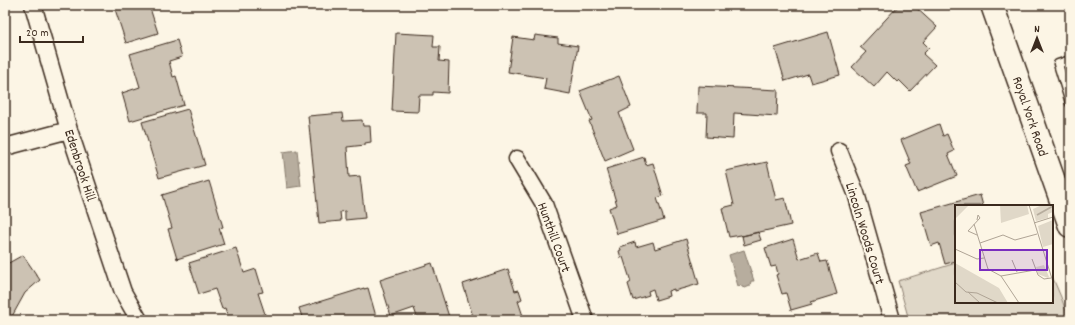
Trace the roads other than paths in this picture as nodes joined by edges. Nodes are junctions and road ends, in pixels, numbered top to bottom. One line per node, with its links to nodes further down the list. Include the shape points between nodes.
1 (33, 5): 5 (street, Edenbrook Hill)
2 (992, 5): 9 (main road, Royal York Road)
3 (1070, 60): 4 (lane, via 1058,64)
4 (1070, 103)
5 (69, 130): 6 (street); 11 (street, Edenbrook Hill, via 123,292)
6 (5, 146)
7 (839, 151): 10 (street, Lincoln Woods Court, via 856,193)
8 (516, 159): 12 (street, Hunthill Court, via 544,204)
9 (1070, 226)
10 (887, 319)
11 (139, 320)
12 (585, 320)

